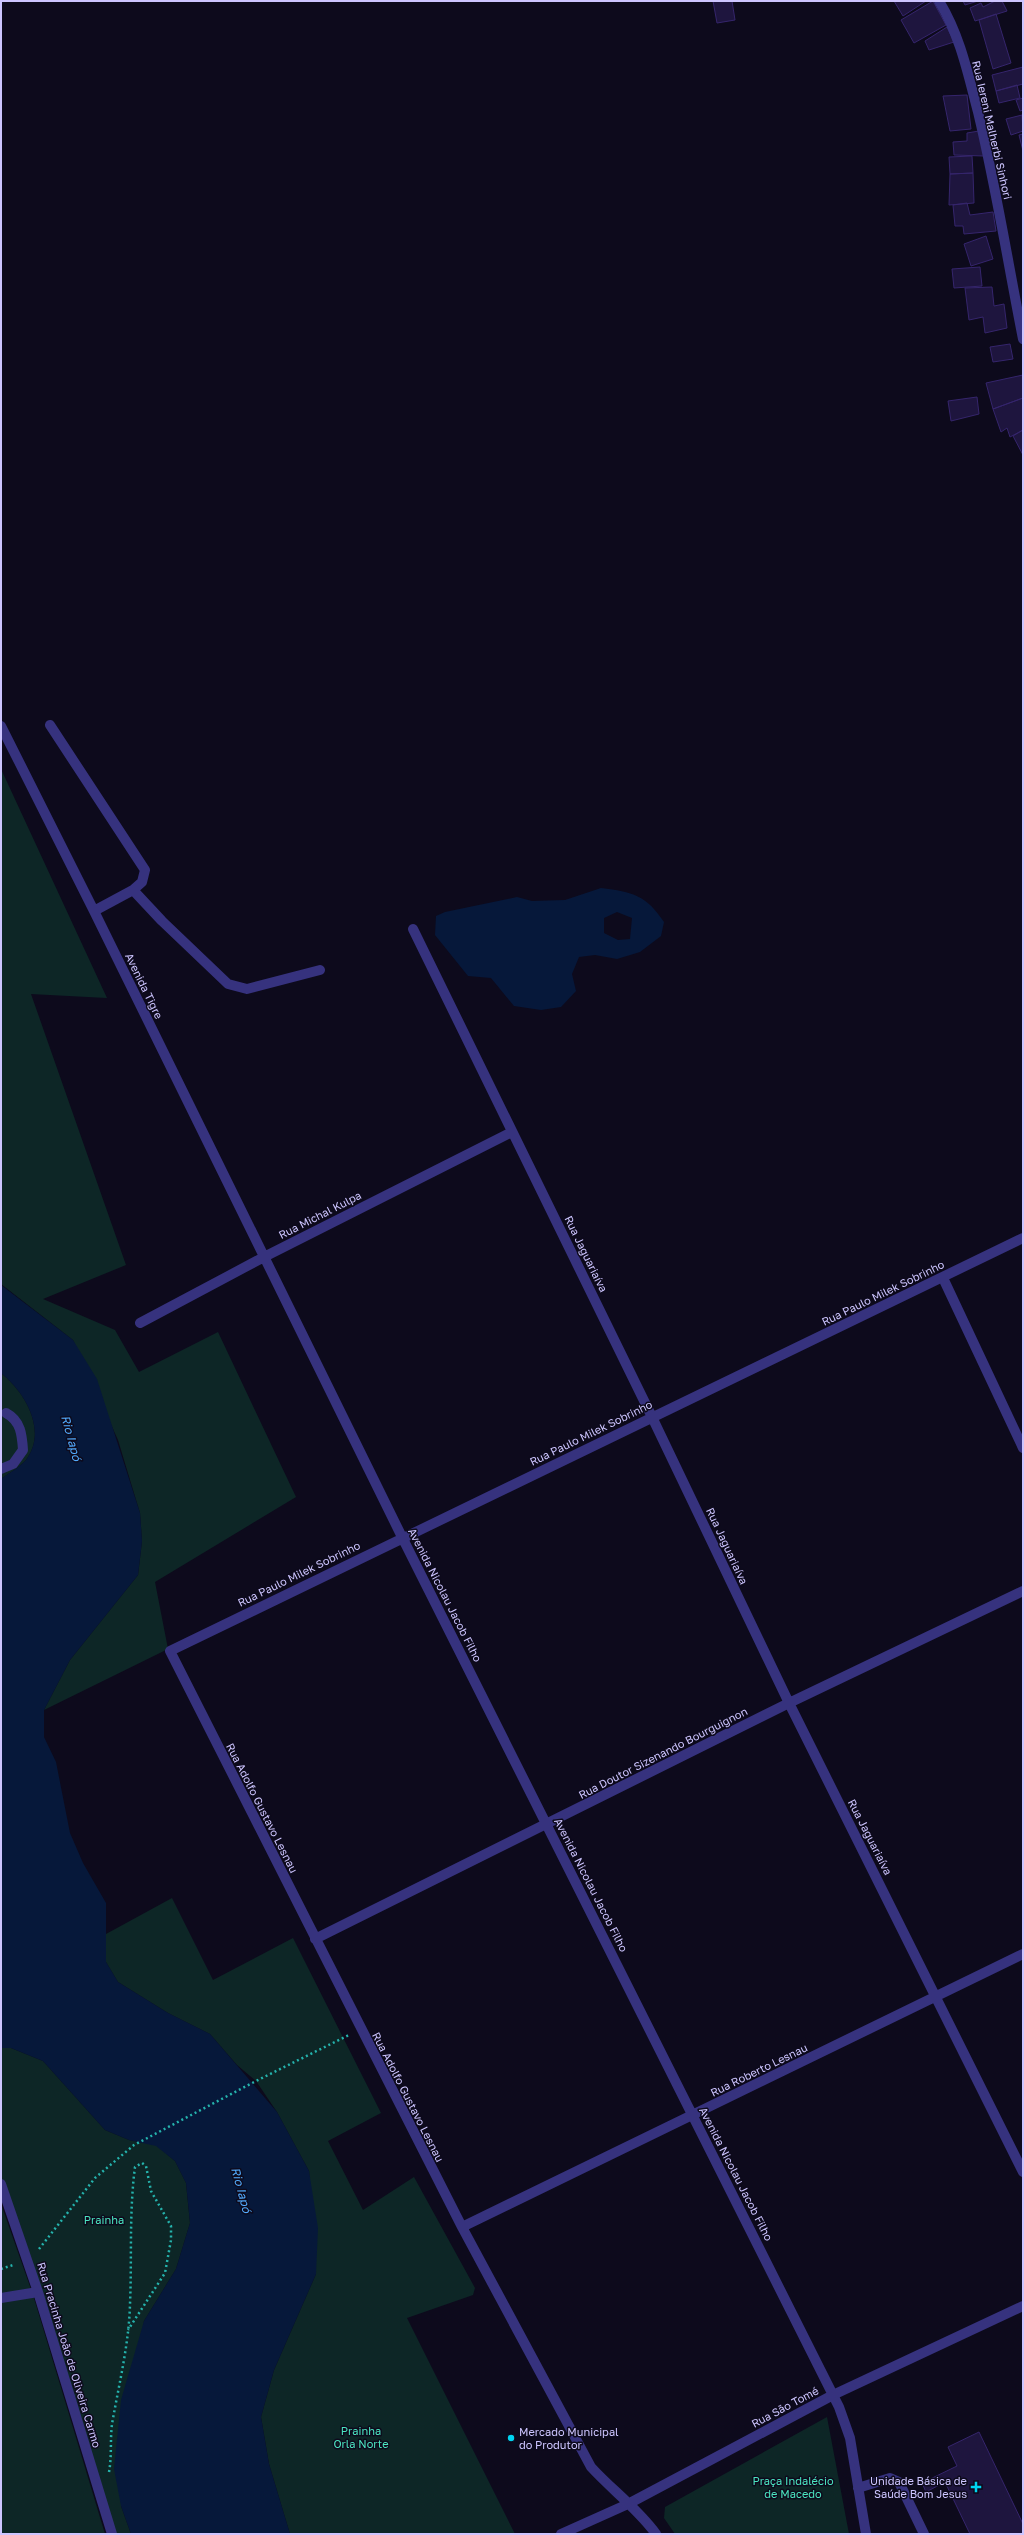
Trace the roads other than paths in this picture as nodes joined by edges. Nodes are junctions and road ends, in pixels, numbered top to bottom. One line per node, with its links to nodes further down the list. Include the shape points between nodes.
1 (939, 1): 2 (street, Rua Iereni Malherbi Sinhori, via 963,53 990,163)
2 (1023, 339)
3 (50, 725): 5 (street, via 145,870 142,882)
4 (1, 726): 6 (street, Avenida Tigre)
5 (134, 890): 6 (street); 8 (street, via 162,921 228,984 247,989)
6 (94, 911): 11 (street, Avenida Tigre)
7 (413, 929): 9 (street, Rua Jaguariaíva)
8 (320, 970)
9 (512, 1132): 11 (street, Rua Michal Kulpa); 15 (street, Rua Jaguariaíva)
10 (1023, 1238): 12 (street, Rua Paulo Milek Sobrinho)
11 (264, 1257): 13 (street, Rua Michal Kulpa); 18 (street, Avenida Nicolau Jacob Filho)
12 (943, 1278): 15 (street, Rua Paulo Milek Sobrinho); 16 (street)
13 (140, 1323)
14 (6, 1413): 17 (street, via 19,1425 23,1450 13,1464)
15 (652, 1417): 18 (street, Rua Paulo Milek Sobrinho); 21 (street, Rua Jaguariaíva)
16 (1023, 1448)
17 (1, 1469)
18 (402, 1537): 20 (street, Rua Paulo Milek Sobrinho); 22 (street, Avenida Nicolau Jacob Filho)
19 (1023, 1591): 21 (street, Rua Doutor Sizenando Bourguignon)
20 (170, 1651): 23 (street, Rua Adolfo Gustavo Lesnau)
21 (789, 1703): 22 (street, Rua Doutor Sizenando Bourguignon); 25 (street, Rua Jaguariaíva)
22 (547, 1825): 23 (street, Rua Doutor Sizenando Bourguignon); 26 (street, Avenida Nicolau Jacob Filho)
23 (315, 1939): 29 (street, Rua Adolfo Gustavo Lesnau)
24 (1023, 1954): 25 (street, Rua Roberto Lesnau)
25 (937, 1997): 26 (street, Rua Roberto Lesnau); 27 (street, Rua Jaguariaíva)
26 (693, 2116): 29 (street, Rua Roberto Lesnau); 33 (street, Avenida Nicolau Jacob Filho)
27 (1023, 2172)
28 (1, 2184): 30 (street, Rua Pracinha João de Oliveira Carmo)
29 (462, 2227): 35 (street, Rua Adolfo Gustavo Lesnau, via 591,2467)
30 (38, 2292): 31 (street); 36 (street, Rua Pracinha João de Oliveira Carmo)
31 (1, 2298)
32 (1023, 2306): 33 (street, Rua São Tomé)
33 (833, 2395): 34 (street, Avenida Nicolau Jacob Filho, via 850,2438); 35 (street, Rua São Tomé)
34 (858, 2488): 39 (street, Avenida Nicolau Jacob Filho); 40 (street, via 890,2478 899,2482)
35 (628, 2504): 37 (street, Rua São Tomé); 38 (street, Rua Adolfo Gustavo Lesnau, via 644,2518)
36 (112, 2534)
37 (561, 2534)
38 (656, 2534)
39 (866, 2534)
40 (924, 2534)

